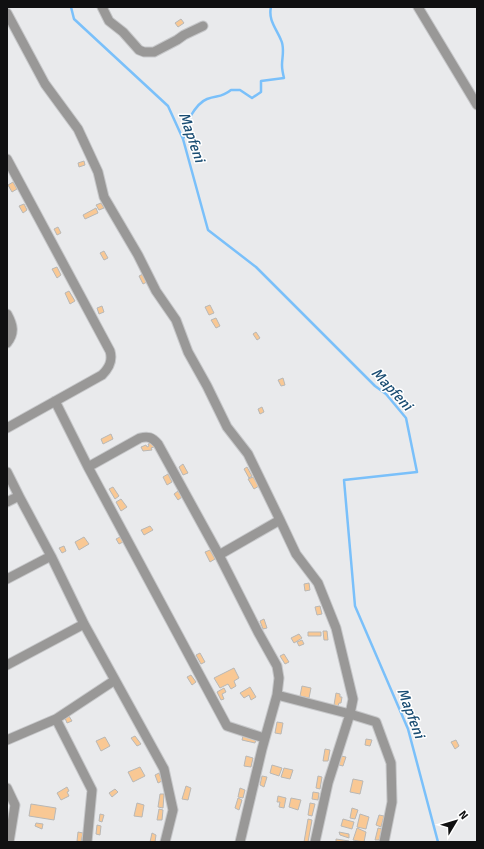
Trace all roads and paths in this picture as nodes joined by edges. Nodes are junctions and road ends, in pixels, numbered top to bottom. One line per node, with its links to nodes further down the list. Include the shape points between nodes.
1 (102, 7): 4 (street, via 109,20 144,52 154,52)
2 (418, 7): 5 (street)
3 (7, 13): 15 (street, via 45,84 78,129 98,172 104,196 156,291 176,320 188,352 227,427 248,454)
4 (203, 26)
5 (477, 105)
6 (7, 159): 9 (street, via 112,357 110,366 102,375)
7 (7, 314): 8 (street, via 13,330)
8 (7, 344)
9 (55, 401): 10 (street); 11 (street)
10 (7, 428)
11 (88, 467): 16 (street, via 140,438 152,438 158,444); 25 (street, via 227,726)
12 (7, 472): 13 (street)
13 (19, 496): 14 (street); 17 (street)
14 (7, 502)
15 (280, 520): 16 (street); 23 (street, via 296,554 318,583 336,628 353,699)
16 (219, 555): 22 (street, via 277,666)
17 (51, 556): 18 (street); 19 (street)
18 (7, 579)
19 (84, 624): 20 (street); 21 (street)
20 (7, 665)
21 (115, 680): 24 (street); 30 (street, via 164,768 173,810)
22 (277, 695): 23 (street); 25 (street)
23 (350, 714): 32 (street, via 328,783); 33 (street, via 376,722 391,763 392,802)
24 (56, 718): 26 (street); 29 (street, via 92,790)
25 (264, 738): 31 (street)
26 (7, 740)
27 (7, 788): 28 (street, via 15,806)
28 (9, 842)
29 (86, 842)
30 (165, 842)
31 (240, 842)
32 (315, 842)
33 (384, 842)

